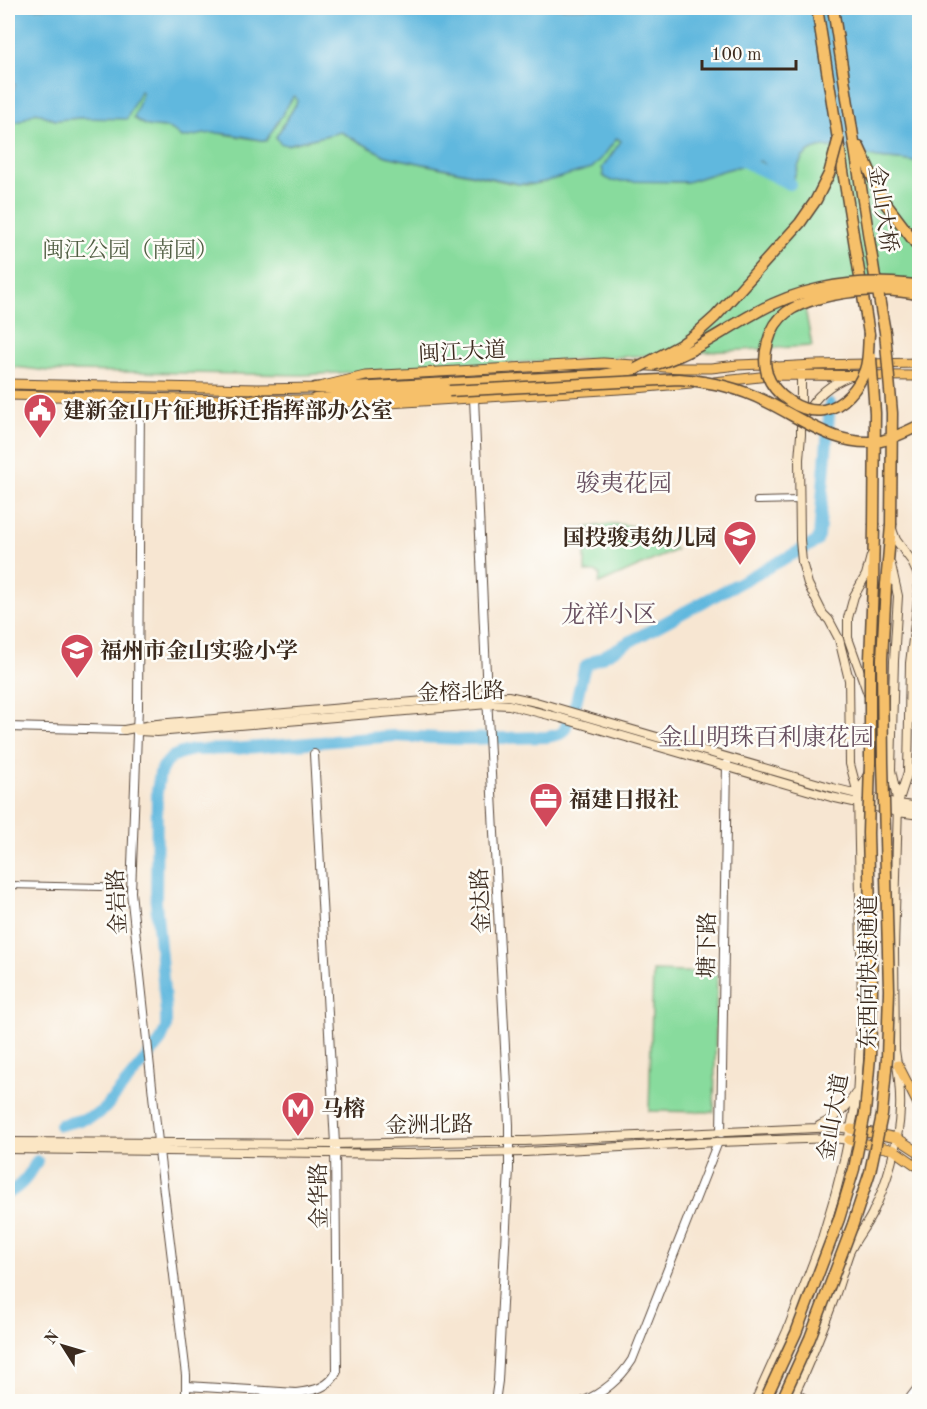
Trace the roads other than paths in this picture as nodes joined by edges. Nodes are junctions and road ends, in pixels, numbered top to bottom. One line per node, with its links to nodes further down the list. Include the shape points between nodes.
1 (817, 8): 4 (highway, 金山大桥)
2 (833, 8): 3 (highway, 金山大桥)
3 (853, 133): 5 (highway, via 882,200); 29 (highway, 金山大桥, bridge, via 885,332 892,413)
4 (839, 137): 10 (highway, 金山大桥, bridge); 12 (highway, bridge, via 829,174 800,223 696,334)
5 (906, 233): 6 (highway); 7 (highway)
6 (920, 244)
7 (920, 249)
8 (920, 286): 12 (highway, bridge, via 874,282 836,285 786,298 673,359)
9 (920, 295): 10 (highway, bridge, via 874,290 801,303 783,315 770,333 765,352 766,373 774,388 789,401 805,409 825,410 844,401 858,385 866,368)
10 (869, 334): 28 (highway, 金山大桥, bridge, via 875,413)
11 (920, 363): 13 (main road, 闽江大道)
12 (636, 369): 17 (highway)
13 (801, 370): 14 (main road, 闽江大道); 18 (main road, 闽江大道, via 762,364 681,368 603,363 365,376); 21 (main road, 闽江大道, via 774,376 636,388); 24 (main road)
14 (851, 376): 15 (main road, 闽江大道); 24 (main road, via 831,386 813,403)
15 (920, 376)
16 (8, 384): 18 (main road, 闽江大道, via 258,389)
17 (449, 387): 18 (highway); 23 (highway, bridge, via 706,381 739,389 803,423 856,442 882,441)
18 (315, 394): 20 (main road, 闽江大道, via 227,400); 21 (main road, 闽江大道, via 372,404)
19 (8, 395): 20 (main road, 闽江大道)
20 (140, 398): 38 (street, 金岩路)
21 (474, 398): 36 (street, 金达路)
22 (920, 417): 25 (main road)
23 (920, 425)
24 (801, 435): 26 (main road)
25 (920, 444)
26 (800, 500): 27 (street); 35 (main road, via 802,562 808,584 839,639)
27 (757, 501)
28 (874, 525): 30 (highway, 东西向快速通道)
29 (891, 525): 31 (highway, 东西向快速通道); 34 (main road, via 918,575)
30 (873, 547): 33 (main road, 金山大道, via 866,575 854,596); 77 (highway, 东西向快速通道, bridge, via 868,833 872,990 866,1113 839,1219 796,1333)
31 (889, 551): 44 (main road, via 898,596 891,770); 78 (highway, 东西向快速通道, bridge, via 882,659 889,990 882,1115 870,1172 853,1224 810,1338)
32 (920, 636): 34 (main road)
33 (848, 638): 35 (main road); 42 (main road, 金山大道, via 867,689 872,719 872,766)
34 (910, 663): 44 (main road, via 908,772)
35 (849, 680): 42 (main road, via 850,764)
36 (487, 700): 38 (main road, 金榕北路, via 157,724); 41 (main road, 金榕北路, via 508,696); 57 (street, 金达路)
37 (8, 727): 39 (street, 金榕北路)
38 (137, 729): 39 (main road, 金榕北路); 61 (street, 金岩路, via 131,892)
39 (124, 730)
40 (314, 754): 60 (street, 金华路)
41 (727, 763): 42 (main road, 金榕北路, via 831,797); 54 (street, 塘下路)
42 (858, 799): 44 (main road, 金榕北路); 50 (main road, 金山大道, via 862,1003)
43 (920, 807): 44 (main road)
44 (898, 808): 45 (main road); 48 (main road)
45 (920, 815)
46 (8, 885): 47 (street)
47 (102, 887)
48 (895, 1050): 49 (main road); 50 (main road, via 876,1091 869,1093)
49 (898, 1065): 51 (main road); 55 (main road)
50 (858, 1088): 52 (main road, via 843,1111); 53 (main road, 金山大道)
51 (920, 1108)
52 (816, 1128): 53 (main road, 金洲北路); 54 (main road, 金洲北路)
53 (851, 1129): 55 (main road); 56 (main road, 金山大道)
54 (721, 1133): 57 (main road, 金洲北路)
55 (897, 1138): 63 (main road); 65 (main road)
56 (849, 1140): 59 (main road, 金洲北路); 63 (main road); 68 (main road, 金山大道)
57 (510, 1141): 60 (main road, 金洲北路); 64 (street, 金达路)
58 (8, 1142): 61 (main road, 金洲北路)
59 (718, 1142): 64 (main road, 金洲北路); 75 (street, via 632,1360 609,1386)
60 (335, 1144): 61 (main road, 金洲北路); 66 (street, 金华路)
61 (159, 1146): 62 (main road, 金洲北路); 66 (main road, 金洲北路); 71 (street, 金岩路)
62 (8, 1149)
63 (894, 1150): 67 (main road); 69 (main road, via 874,1209)
64 (509, 1152): 66 (main road, 金洲北路); 74 (street, 金达路)
65 (920, 1153)
66 (335, 1154): 71 (street, 金华路, via 335,1376 319,1388 296,1393)
67 (920, 1168)
68 (821, 1242): 69 (main road); 76 (main road, 金山大道, via 787,1331)
69 (850, 1251): 72 (main road)
70 (920, 1384): 81 (street)
71 (187, 1386): 73 (street, 金岩路)
72 (795, 1392): 79 (main road); 80 (street)
73 (186, 1401)
74 (495, 1401)
75 (582, 1401)
76 (754, 1401)
77 (764, 1401)
78 (781, 1401)
79 (791, 1401)
80 (812, 1401)
81 (907, 1401)

